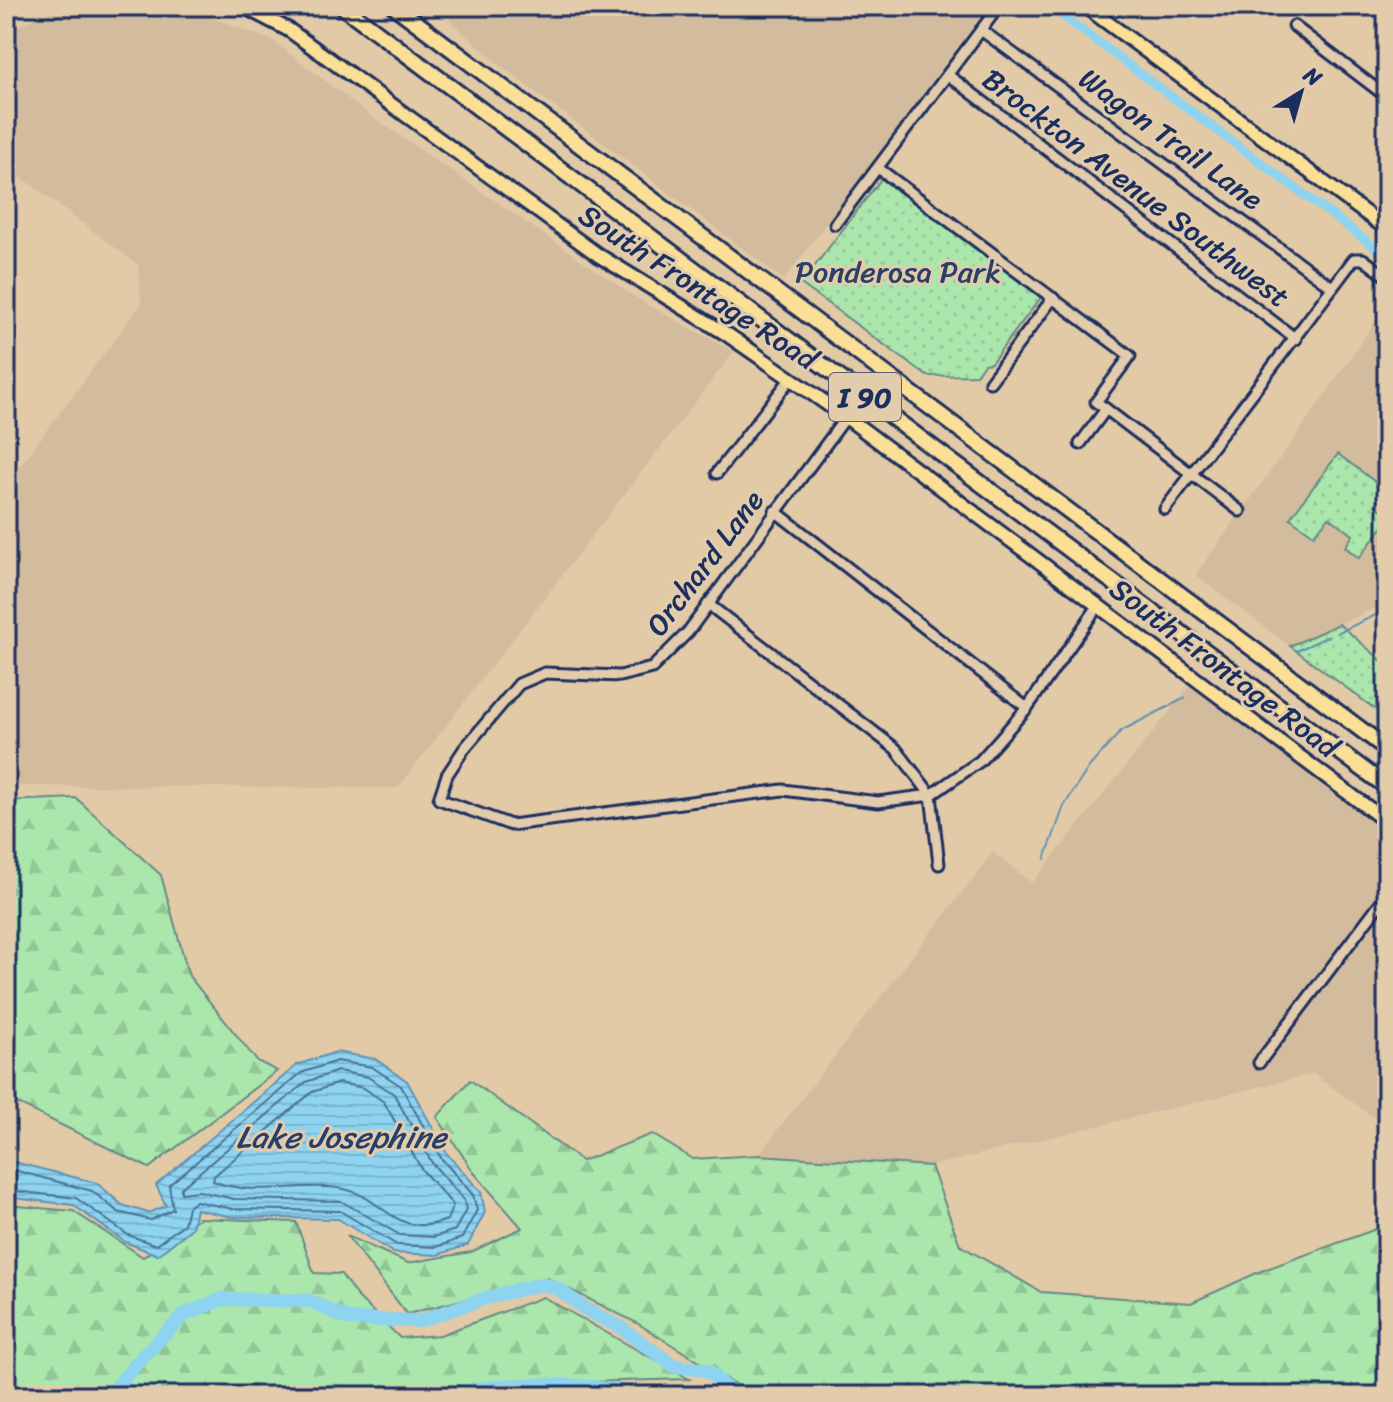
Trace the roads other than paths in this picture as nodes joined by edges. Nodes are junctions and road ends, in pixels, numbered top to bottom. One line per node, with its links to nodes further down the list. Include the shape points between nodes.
1 (243, 6): 21 (main road, South Frontage Road, via 289,30 598,255)
2 (330, 6): 11 (highway)
3 (342, 6): 11 (highway, I 90)
4 (394, 6): 10 (highway, I 90)
5 (402, 6): 10 (highway)
6 (999, 6): 9 (street)
7 (1085, 6): 16 (main road)
8 (1294, 26): 13 (street)
9 (981, 30): 12 (street); 18 (street, Wagon Trail Lane)
10 (437, 38): 34 (highway, I 90)
11 (413, 59): 35 (highway, I 90)
12 (948, 75): 14 (street); 20 (street, Brockton Avenue Southwest)
13 (1387, 97)
14 (878, 168): 15 (street); 19 (street)
15 (835, 224)
16 (1387, 229)
17 (1387, 277): 18 (street, via 1363,259 1354,259)
18 (1332, 287): 20 (street)
19 (1053, 298): 22 (street); 23 (street, via 1130,356 1096,402)
20 (1296, 339): 27 (street)
21 (791, 378): 24 (main road, South Frontage Road); 26 (street)
22 (990, 382)
23 (1106, 409): 25 (street); 27 (street)
24 (846, 417): 29 (street, Orchard Lane); 32 (main road, South Frontage Road)
25 (1080, 444)
26 (717, 473)
27 (1192, 474): 28 (street); 30 (street)
28 (1165, 509)
29 (775, 511): 31 (street, Orchard Lane); 33 (street)
30 (1240, 511)
31 (708, 604): 36 (street, via 896,749); 36 (street, Orchard Lane, via 652,668 620,676 545,673 519,684 464,749 439,799 511,825 783,790 878,802)
32 (1098, 606): 33 (street); 37 (main road, South Frontage Road)
33 (1027, 708): 36 (street, via 980,761)
34 (1387, 749)
35 (1387, 787)
36 (931, 795): 38 (street)
37 (1387, 822)
38 (939, 864)
39 (1387, 894): 40 (street)
40 (1259, 1063)

